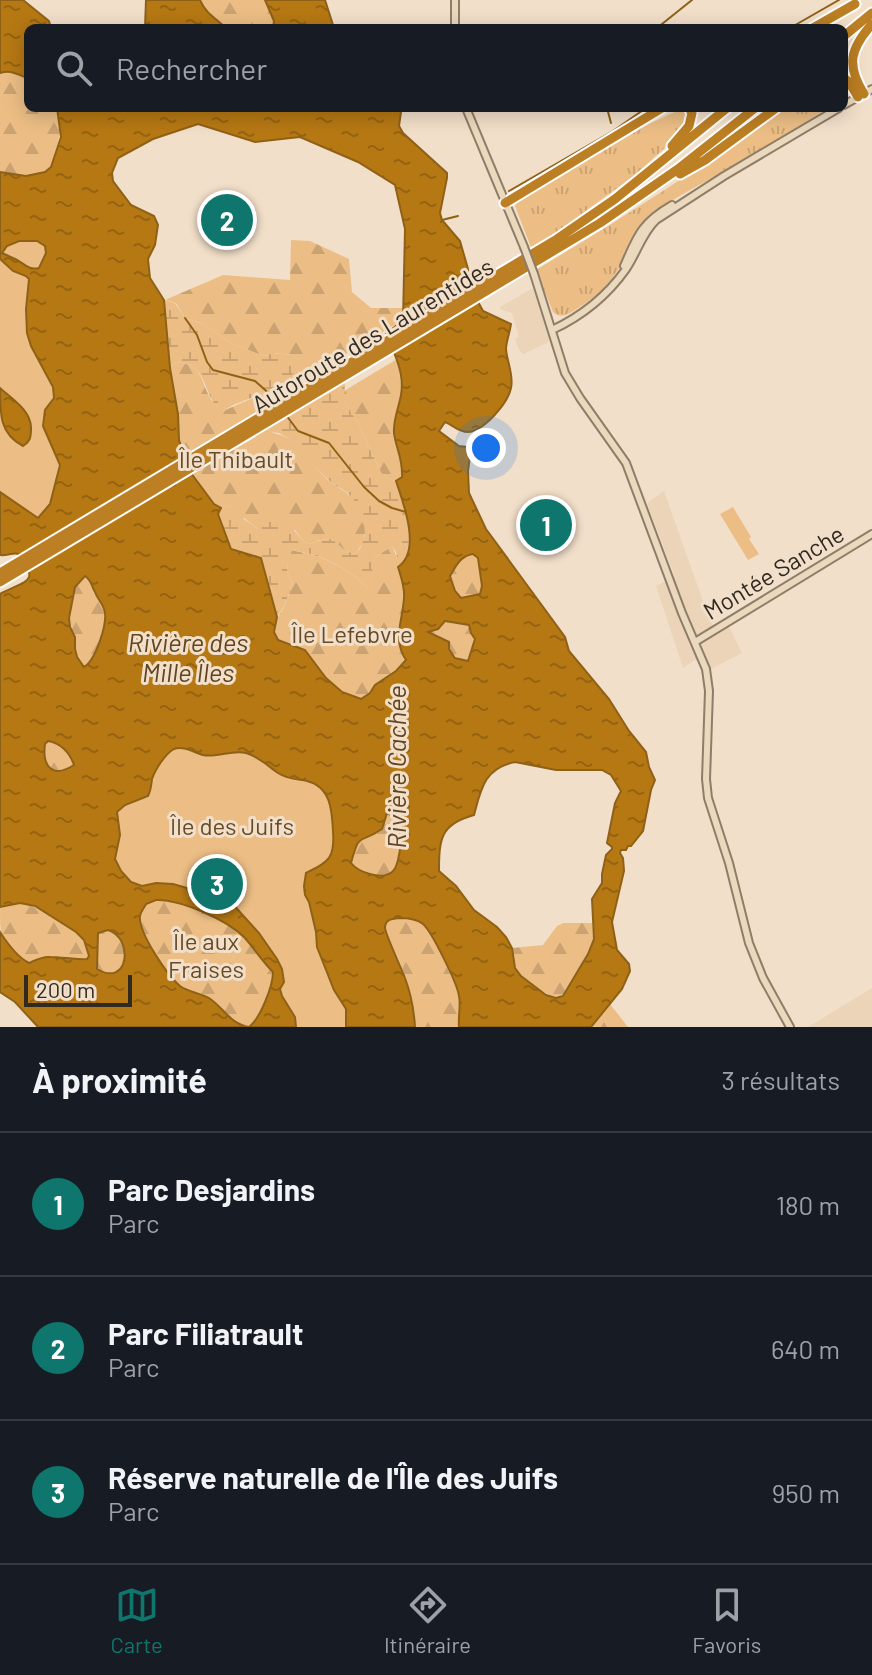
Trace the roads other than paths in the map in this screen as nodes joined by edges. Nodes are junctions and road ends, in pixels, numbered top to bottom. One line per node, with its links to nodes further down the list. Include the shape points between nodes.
1 (455, 0): 4 (main road)
2 (858, 2): 5 (highway); 6 (highway)
3 (872, 13): 8 (highway)
4 (455, 24)
5 (820, 24)
6 (831, 24)
7 (872, 24): 9 (highway, via 852,62)
8 (848, 33)
9 (864, 93)
10 (468, 112): 21 (main road)
11 (656, 112): 18 (highway)
12 (663, 112): 18 (highway)
13 (690, 112): 19 (highway, via 689,126)
14 (722, 112): 19 (highway, Autoroute des Laurentides)
15 (750, 112): 20 (highway, Autoroute des Laurentides)
16 (770, 112): 20 (highway, via 698,164)
17 (833, 112): 23 (main road, via 651,224 626,269 598,302)
18 (610, 140): 21 (highway)
19 (657, 164): 22 (highway, Autoroute des Laurentides, via 587,220)
20 (649, 190): 22 (highway, Autoroute des Laurentides)
21 (505, 203): 23 (main road, bridge)
22 (489, 285): 25 (highway, Autoroute des Laurentides)
23 (552, 330): 28 (main road, via 571,383 626,463)
24 (872, 534): 29 (main road, Montée Sanche)
25 (20, 566): 26 (highway, Autoroute des Laurentides); 27 (highway, Autoroute des Laurentides)
26 (0, 573)
27 (0, 582)
28 (690, 633): 29 (main road); 30 (main road)
29 (704, 637): 30 (main road, Montée Sanche); 31 (main road)
30 (695, 642): 31 (main road)
31 (699, 652): 32 (main road, via 709,687 707,797 752,952)
32 (790, 1027)

